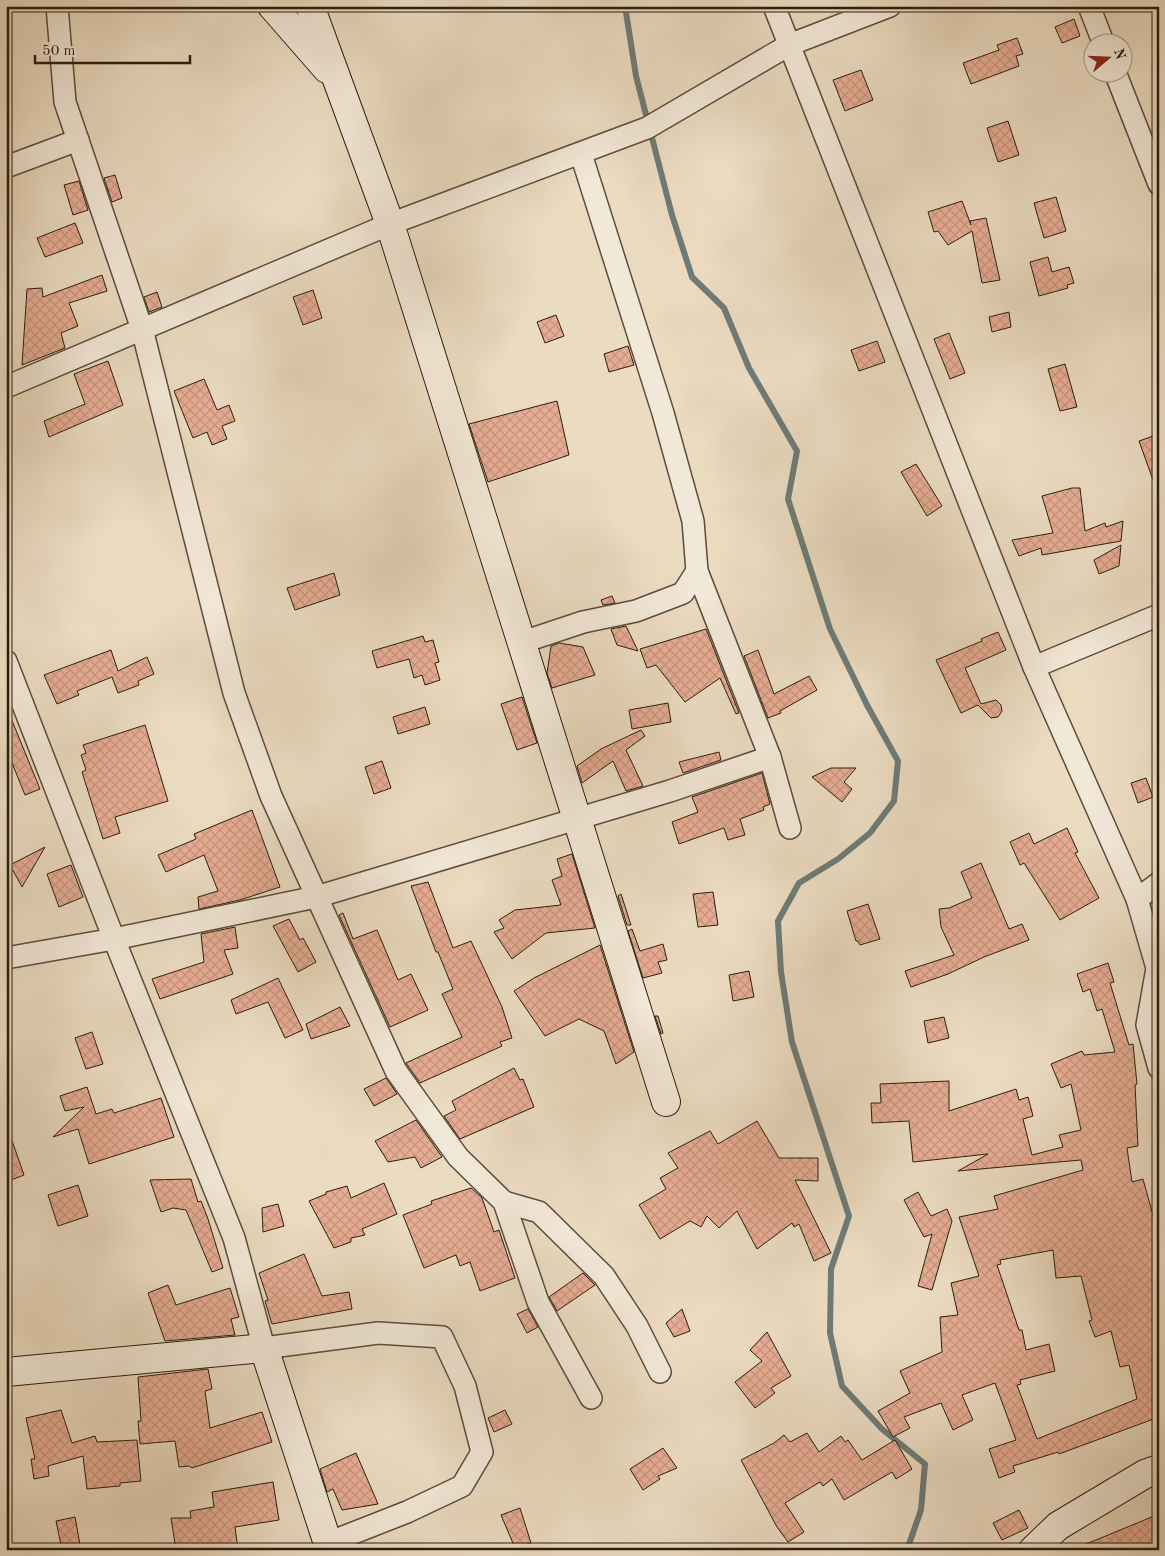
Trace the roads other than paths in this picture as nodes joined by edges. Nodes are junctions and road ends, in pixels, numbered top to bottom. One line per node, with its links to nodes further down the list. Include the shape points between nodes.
1 (57, 6): 11 (street, via 65,102)
2 (272, 6): 9 (street)
3 (310, 6): 9 (street)
4 (774, 6): 8 (street)
5 (890, 6): 8 (street)
6 (1089, 6): 7 (street)
7 (1099, 32)
8 (789, 45): 12 (street, via 647,128); 22 (street)
9 (338, 82): 15 (street)
10 (1119, 82): 14 (street)
11 (78, 140): 13 (street); 16 (street)
12 (581, 154): 15 (street); 18 (street, via 663,413 693,521)
13 (6, 168)
14 (1159, 184)
15 (390, 224): 16 (street); 20 (street)
16 (142, 329): 17 (street); 27 (street, via 234,693 271,796)
17 (6, 387)
18 (697, 571): 20 (street, via 684,593 636,611 583,622); 23 (street)
19 (1159, 615): 22 (street)
20 (523, 642): 24 (street)
21 (6, 661): 29 (street)
22 (1034, 667): 28 (street)
23 (770, 757): 24 (street); 25 (street)
24 (579, 819): 27 (street); 33 (street)
25 (790, 828)
26 (1159, 884): 28 (street)
27 (316, 897): 29 (street); 34 (street, via 396,1071 458,1157)
28 (1136, 899): 31 (street)
29 (114, 939): 30 (street); 35 (street, via 234,1238)
30 (6, 958)
31 (1158, 968): 32 (street, via 1147,1025)
32 (1159, 1068)
33 (666, 1102)
34 (504, 1202): 37 (street, via 539,1212 604,1276 637,1326); 38 (street, via 538,1302)
35 (264, 1348): 36 (street); 40 (street); 40 (street, via 378,1333 442,1337 466,1386 482,1452 462,1486)
36 (6, 1372)
37 (660, 1372)
38 (591, 1398)
39 (1159, 1469): 41 (street, via 1145,1474 1058,1526)
40 (329, 1546)
41 (1033, 1550)

